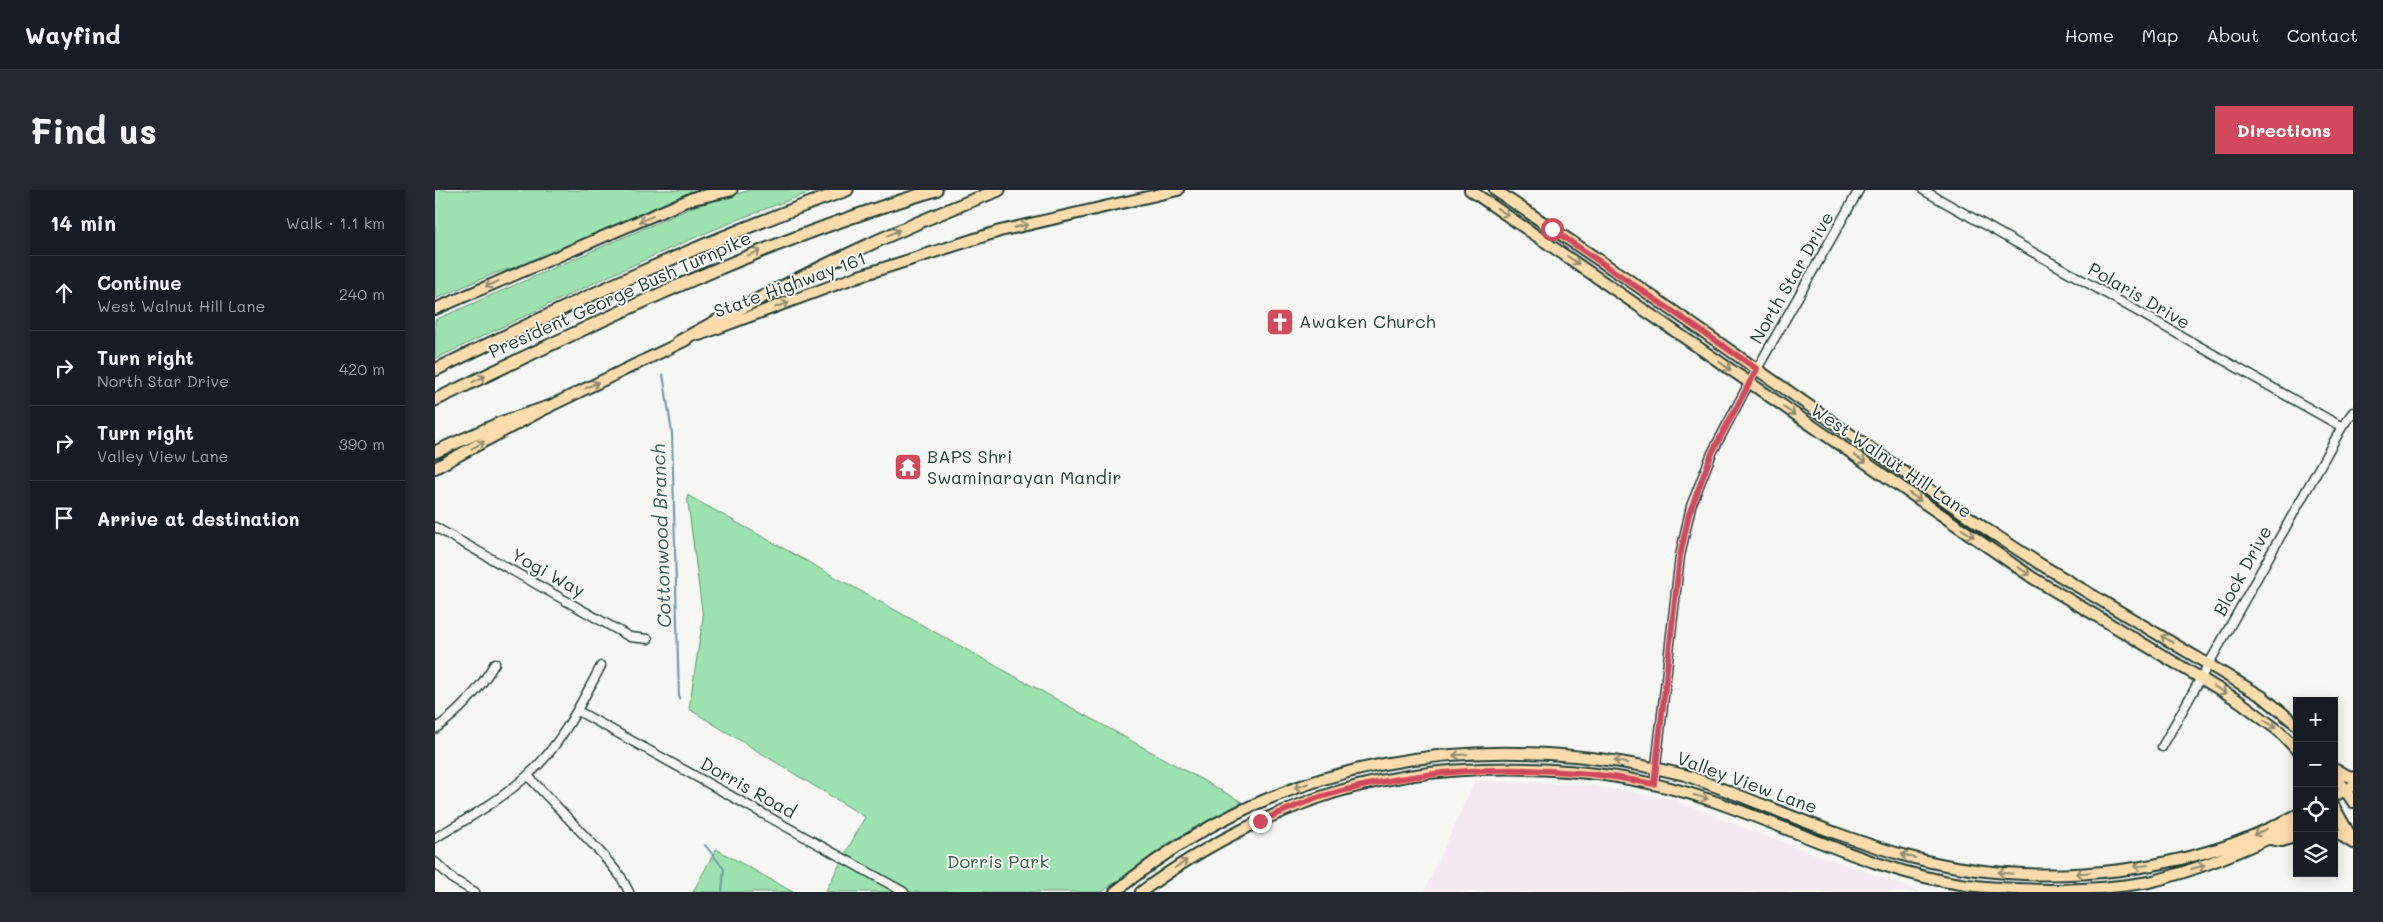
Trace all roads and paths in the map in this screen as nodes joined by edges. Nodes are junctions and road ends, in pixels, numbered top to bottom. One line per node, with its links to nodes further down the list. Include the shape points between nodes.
1 (712, 190): 11 (main road)
2 (731, 190): 11 (highway)
3 (847, 190): 19 (highway, President George Bush Turnpike, via 661,262)
4 (936, 190): 21 (highway, President George Bush Turnpike, one-way to 4, via 682,283 812,231)
5 (999, 190): 17 (highway, one-way to 5, via 772,291 896,232)
6 (1177, 190): 17 (main road, State Highway 161, one-way to 6, via 856,277 1000,231)
7 (1470, 190): 13 (main road, West Walnut Hill Lane, one-way to 13)
8 (1495, 190): 12 (main road, West Walnut Hill Lane)
9 (1859, 190): 18 (street, North Star Drive)
10 (1923, 190): 24 (street, Polaris Drive)
11 (691, 199): 14 (main road, one-way to 14)
12 (1527, 212): 13 (main road); 18 (main road, West Walnut Hill Lane)
13 (1519, 223): 20 (main road, West Walnut Hill Lane, one-way to 20)
14 (475, 292): 15 (street); 16 (main road)
15 (435, 304)
16 (435, 309)
17 (678, 342): 22 (main road, State Highway 161, one-way to 17)
18 (1757, 369): 20 (street, North Star Drive); 26 (main road, West Walnut Hill Lane)
19 (435, 370)
20 (1749, 383): 28 (main road, West Walnut Hill Lane, one-way to 28); 42 (street, North Star Drive, via 1708,462 1689,514 1680,556)
21 (435, 400)
22 (548, 407): 25 (highway); 27 (main road, State Highway 161, one-way to 22)
23 (2353, 412): 24 (street, Block Drive)
24 (2341, 427): 34 (street, Block Drive)
25 (435, 452)
26 (1887, 460): 28 (main road); 30 (main road, West Walnut Hill Lane)
27 (435, 468)
28 (1878, 472): 31 (main road, West Walnut Hill Lane, one-way to 31)
29 (435, 527): 32 (street, Yogi Way, via 630,637)
30 (1992, 532): 31 (main road); 34 (main road, West Walnut Hill Lane, one-way to 30)
31 (1984, 544): 36 (main road, West Walnut Hill Lane, one-way to 36, via 2033,578)
32 (648, 639)
33 (495, 663): 39 (street, via 478,689)
34 (2208, 664): 36 (street, Block Drive); 38 (main road, West Walnut Hill Lane, via 2263,697)
35 (601, 666): 37 (street)
36 (2201, 678): 40 (main road, West Walnut Hill Lane, one-way to 40, via 2279,731); 41 (street, Block Drive)
37 (578, 711): 44 (street); 62 (street, Dorris Road)
38 (2293, 722)
39 (435, 729)
40 (2293, 746)
41 (2162, 747)
42 (1655, 768): 47 (street, North Star Drive); 52 (main road, Valley View Lane, one-way to 42, via 2218,849 2168,862 2054,876 2007,873 1956,867 1909,856 1685,775); 63 (main road, Valley View Lane, one-way to 63, via 1614,760 1529,752 1414,757 1341,773 1264,799 1225,818 1158,860)
43 (2338, 772): 46 (main road)
44 (528, 776): 56 (street, via 489,806); 61 (street, via 602,854)
45 (2338, 776): 48 (main road)
46 (2353, 778)
47 (1654, 784): 57 (main road, Valley View Lane, one-way to 57, via 1712,800 1906,872 1954,883 2005,889 2084,890 2151,882); 64 (main road, Valley View Lane, one-way to 47, via 1196,855 1260,821 1321,797 1389,780 1486,770 1532,770 1608,775)
48 (2349, 788): 49 (main road)
49 (2353, 801): 50 (main road)
50 (2338, 807)
51 (2338, 814): 58 (main road)
52 (2293, 817)
53 (2293, 828): 57 (main road, Valley View Lane)
54 (2336, 832): 58 (main road)
55 (2293, 837): 57 (main road, via 2282,841)
56 (435, 838)
57 (2269, 839)
58 (2353, 841)
59 (435, 862): 60 (street, via 454,880)
60 (475, 892)
61 (629, 892)
62 (904, 892)
63 (1115, 892)
64 (1141, 892)

